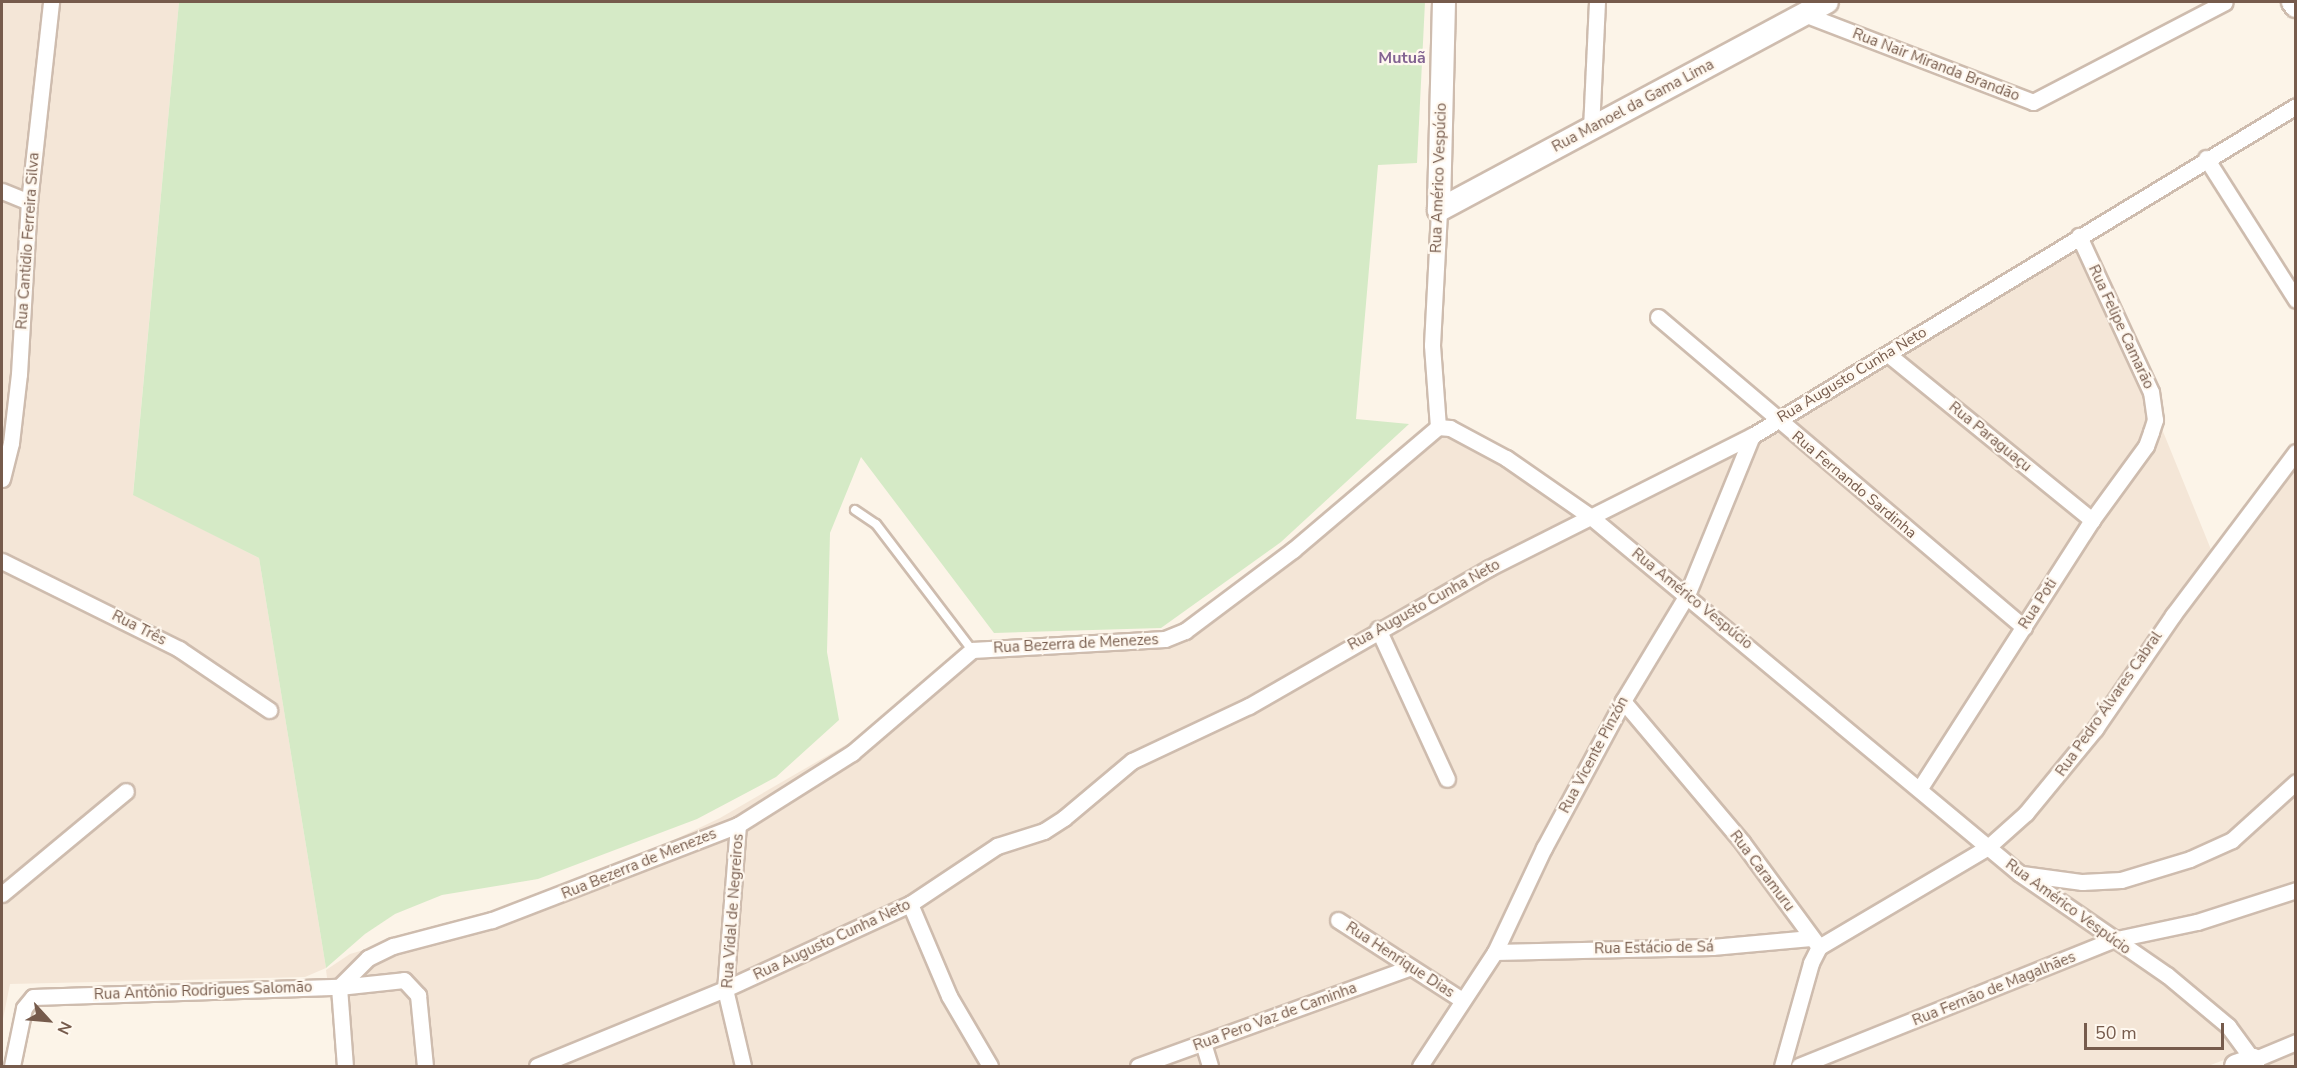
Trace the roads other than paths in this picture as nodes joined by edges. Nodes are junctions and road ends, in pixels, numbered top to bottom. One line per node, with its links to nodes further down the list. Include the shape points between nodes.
1 (51, 2): 13 (street, Rua Cantidio Ferreira Silva)
2 (1444, 2): 14 (street, Rua Américo Vespúcio)
3 (1597, 2): 10 (street)
4 (1827, 2): 8 (street, Rua Manoel da Gama Lima)
5 (2225, 2): 8 (street, Rua Nair Miranda Brandão, via 2033,102)
6 (2293, 2): 7 (street)
7 (2295, 6)
8 (1804, 15): 10 (street, Rua Manoel da Gama Lima)
9 (2295, 106): 11 (street, Rua Augusto Cunha Neto)
10 (1591, 129): 14 (street, Rua Manoel da Gama Lima)
11 (2206, 158): 15 (street, Rua Augusto Cunha Neto); 16 (street)
12 (2, 191): 13 (street)
13 (29, 202): 24 (street, Rua Cantidio Ferreira Silva, via 19,374 11,443)
14 (1439, 210): 21 (street, Rua Américo Vespúcio, via 1432,345)
15 (2079, 236): 18 (street, Rua Augusto Cunha Neto); 19 (street, Rua Felipe Camarão, via 2151,392)
16 (2295, 300)
17 (1658, 317): 20 (street, Rua Fernando Sardinha)
18 (1888, 355): 20 (street, Rua Augusto Cunha Neto); 27 (street, Rua Paraguaçu)
19 (2155, 420): 27 (street, Rua Poti, via 2146,446)
20 (1777, 421): 22 (street, Rua Augusto Cunha Neto); 30 (street, Rua Fernando Sardinha)
21 (1438, 427): 26 (street, Rua Américo Vespúcio, via 1450,428 1506,458); 32 (street, Rua Bezerra de Menezes, via 1293,550 1185,631 1165,639)
22 (1752, 435): 26 (street, Rua Augusto Cunha Neto); 29 (street, Rua Vicente Pinzón)
23 (2295, 452): 40 (street, Rua Pedro Álvares Cabral, via 2232,533 2058,777)
24 (2, 479)
25 (855, 510): 32 (lane, via 876,524)
26 (1591, 517): 29 (street, Rua Américo Vespúcio); 31 (street, Rua Augusto Cunha Neto)
27 (2092, 519): 30 (street, Rua Poti)
28 (2, 561): 34 (street, Rua Três, via 179,649)
29 (1687, 595): 33 (street, Rua Vicente Pinzón); 37 (street, Rua Américo Vespúcio)
30 (2024, 627): 37 (street, Rua Poti)
31 (1378, 629): 35 (street); 44 (street, Rua Augusto Cunha Neto, via 1249,706 1131,761 1044,831 997,846)
32 (972, 651): 39 (street, Rua Bezerra de Menezes, via 852,753)
33 (1623, 701): 47 (street, Rua Caramuru, via 1742,842); 48 (street, Rua Vicente Pinzón, via 1544,848)
34 (269, 710)
35 (1447, 779)
36 (2295, 782): 41 (street, via 2232,840 2179,863 2135,877 2105,881)
37 (1920, 788): 40 (street, Rua Américo Vespúcio)
38 (126, 791): 43 (street)
39 (738, 825): 50 (street, Rua Bezerra de Menezes, via 492,920 393,946 368,958); 51 (street, Rua Vidal de Negreiros)
40 (1988, 847): 41 (street, Rua Américo Vespúcio); 47 (street, Rua Pedro Álvares Cabral)
41 (2019, 873): 46 (street, Rua Américo Vespúcio)
42 (2295, 890): 46 (street, Rua Fernão de Magalhães, via 2197,922)
43 (2, 894)
44 (910, 904): 51 (street, Rua Augusto Cunha Neto); 61 (street, via 949,996)
45 (1338, 920): 49 (street, Rua Henrique Dias)
46 (2112, 940): 55 (street, Rua Américo Vespúcio, via 2167,975 2220,1020); 66 (street, Rua Fernão de Magalhães)
47 (1815, 943): 48 (street, Rua Estácio de Sá); 65 (street)
48 (1495, 952): 52 (street, Rua Vicente Pinzón)
49 (1411, 967): 52 (street, Rua Henrique Dias); 54 (street, Rua Pero Vaz de Caminha)
50 (339, 987): 56 (street, Rua Antônio Rodrigues Salomão, via 33,997 24,1008); 57 (street); 58 (street, Rua Antônio Rodrigues Salomão, via 399,980 410,983 418,995)
51 (725, 989): 59 (street, Rua Augusto Cunha Neto); 60 (street, Rua Vidal de Negreiros)
52 (1462, 1000): 64 (street, Rua Vicente Pinzón)
53 (2295, 1042): 55 (street)
54 (1203, 1043): 62 (street, Rua Pero Vaz de Caminha); 63 (street)
55 (2247, 1064)
56 (12, 1066)
57 (345, 1066)
58 (425, 1066)
59 (537, 1066)
60 (743, 1066)
61 (990, 1066)
62 (1138, 1066)
63 (1210, 1066)
64 (1420, 1066)
65 (1782, 1066)
66 (1799, 1066)

